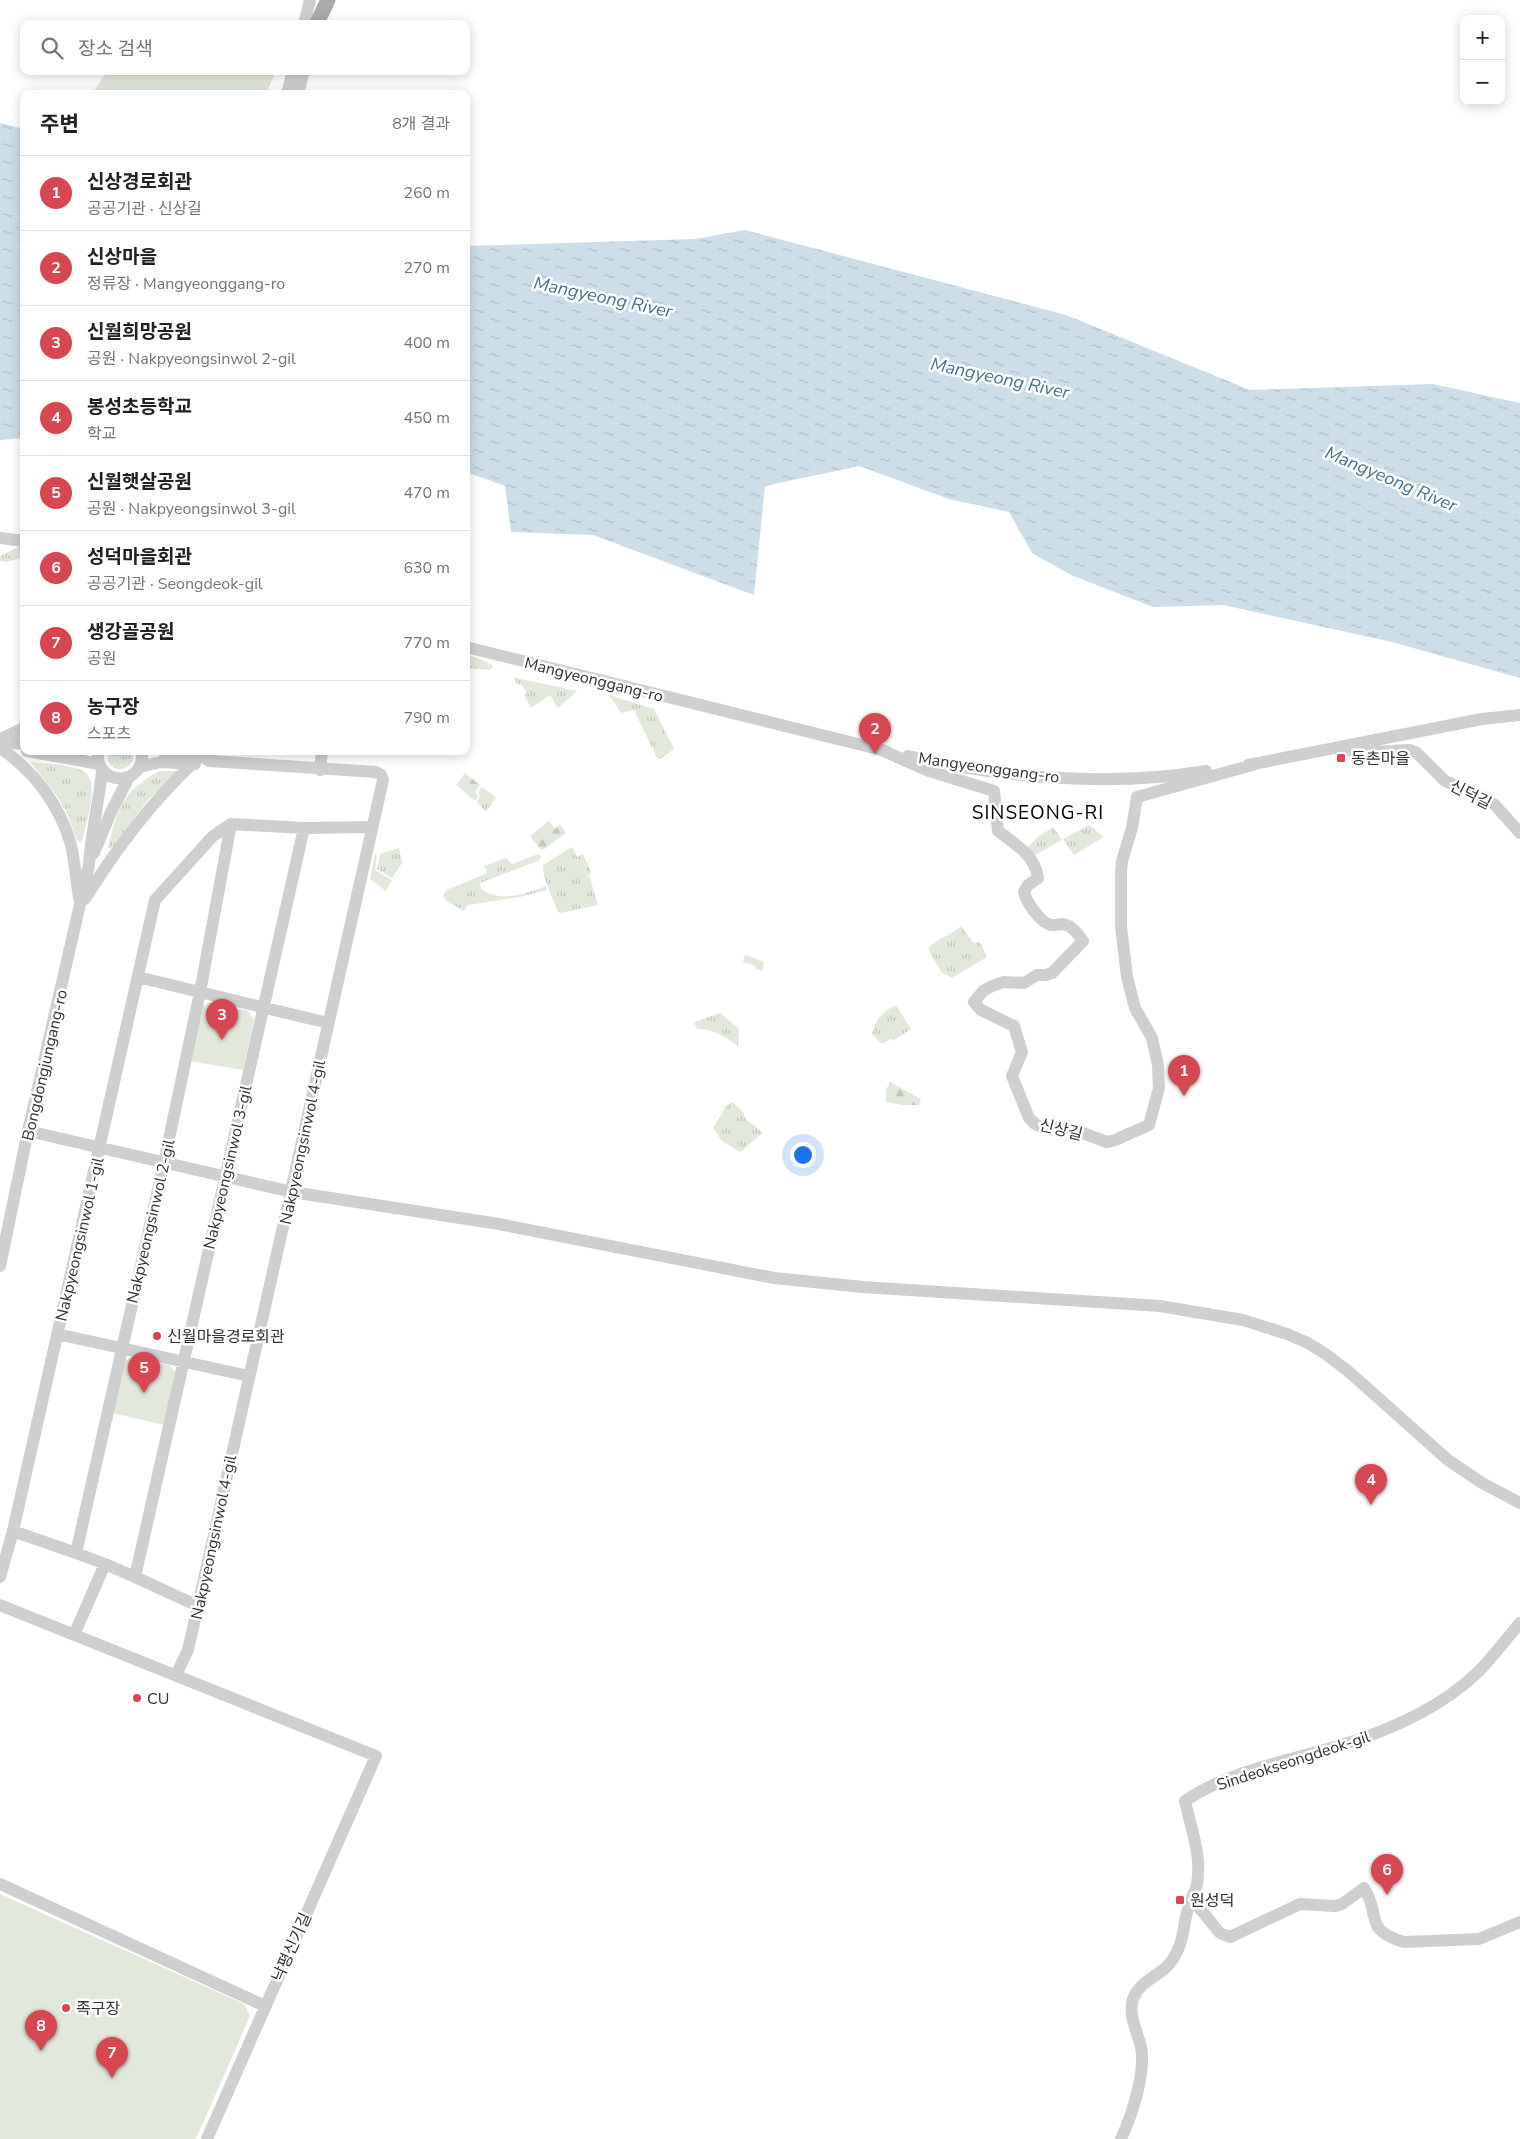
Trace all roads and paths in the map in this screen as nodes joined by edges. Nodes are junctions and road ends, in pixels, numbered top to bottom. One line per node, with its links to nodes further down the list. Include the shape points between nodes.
1 (310, 0): 4 (street)
2 (321, 0): 5 (street)
3 (328, 0): 6 (main road)
4 (312, 20)
5 (313, 20)
6 (314, 20)
7 (292, 75): 9 (street)
8 (303, 75): 10 (street)
9 (288, 90)
10 (299, 90)
11 (0, 538): 12 (street)
12 (20, 540)
13 (470, 647): 19 (street, Mangyeonggang-ro)
14 (1520, 715): 20 (street, Mangyeonggang-ro, via 1482,719)
15 (20, 730): 16 (street)
16 (0, 739)
17 (20, 744): 18 (street)
18 (0, 747): 21 (street); 36 (street, via 32,774 58,812 71,844)
19 (879, 749): 27 (street, Mangyeonggang-ro, via 975,768 1114,779 1195,773); 27 (street, 신상길, via 929,771 994,791 998,831 1023,849 1037,870 1038,878 1024,892 1026,901 1046,923 1072,928 1083,941 1052,973 1037,974 1024,982 990,986 974,1002 981,1010 1014,1026 1022,1052 1012,1076 1029,1118 1042,1127 1066,1127 1107,1142 1149,1125 1159,1088 1152,1038 1136,1008 1122,943 1122,861 1137,797)
20 (1334, 749): 27 (street, Mangyeonggang-ro); 34 (street, 신덕길, via 1371,752 1410,750 1417,753 1444,781 1495,805)
21 (20, 750)
22 (52, 755): 26 (street)
23 (142, 755): 28 (street)
24 (322, 755): 29 (street)
25 (192, 757): 28 (street, Nakpyeongsinwol 4-gil); 29 (street, Nakpyeongsinwol 4-gil, via 201,764 209,761); 36 (street, via 128,835)
26 (100, 762): 30 (street, via 115,778); 35 (street, Bongdongjungang-ro, via 100,796 91,833)
27 (1256, 764)
28 (140, 767): 30 (street, Bongdongjungang-ro)
29 (320, 770): 32 (street, Nakpyeongsinwol 4-gil, via 376,772 381,775 383,780)
30 (129, 777): 35 (street, Bongdongjungang-ro)
31 (231, 824): 33 (street); 37 (street, Nakpyeongsinwol 1-gil, via 213,836 154,900); 38 (street, Nakpyeongsinwol 2-gil)
32 (372, 827): 33 (street); 40 (street, Nakpyeongsinwol 4-gil)
33 (304, 828): 39 (street, Nakpyeongsinwol 3-gil)
34 (1520, 834)
35 (89, 865): 36 (street, Bongdongjungang-ro)
36 (80, 908): 41 (street, Bongdongjungang-ro)
37 (138, 977): 38 (street); 42 (street, Nakpyeongsinwol 1-gil)
38 (200, 992): 39 (street); 43 (street, Nakpyeongsinwol 2-gil)
39 (263, 1007): 40 (street); 44 (street, Nakpyeongsinwol 3-gil)
40 (328, 1023): 45 (street, Nakpyeongsinwol 4-gil)
41 (28, 1131): 42 (street); 46 (street, Bongdongjungang-ro)
42 (100, 1148): 43 (street); 47 (street, Nakpyeongsinwol 1-gil)
43 (164, 1162): 44 (street); 48 (street, Nakpyeongsinwol 2-gil)
44 (225, 1177): 45 (street); 49 (street, Nakpyeongsinwol 3-gil)
45 (292, 1192): 50 (street, Nakpyeongsinwol 4-gil); 51 (street, via 499,1224 774,1278 863,1287 1160,1306 1243,1320 1287,1334 1327,1355 1448,1460)
46 (0, 1266)
47 (57, 1334): 48 (street); 52 (street, Nakpyeongsinwol 1-gil)
48 (121, 1348): 49 (street); 53 (street, Nakpyeongsinwol 2-gil)
49 (183, 1361): 50 (street); 56 (street, Nakpyeongsinwol 3-gil)
50 (249, 1376): 58 (street, Nakpyeongsinwol 4-gil)
51 (1520, 1504)
52 (13, 1531): 53 (street); 55 (street, Nakpyeongsinwol 1-gil)
53 (76, 1552): 54 (street)
54 (105, 1564): 56 (street); 60 (street)
55 (0, 1577)
56 (135, 1577): 58 (street)
57 (0, 1606): 60 (street)
58 (198, 1606): 61 (street, Nakpyeongsinwol 4-gil, via 188,1650)
59 (1520, 1622): 63 (street, Sindeokseongdeok-gil, via 1465,1684 1423,1712 1372,1735 1247,1772 1185,1801 1198,1853 1199,1870)
60 (74, 1635): 61 (street)
61 (176, 1675): 65 (street, 낙평신기길, via 376,1756)
62 (0, 1884): 65 (street)
63 (1192, 1899): 64 (street, via 1220,1933 1230,1937 1300,1904 1342,1904 1364,1888 1371,1899 1373,1922 1377,1928 1404,1942 1479,1939); 67 (street, Sindeokseongdeok-gil, via 1183,1938 1173,1960 1147,1980 1134,1998 1132,2016 1141,2048 1140,2068 1134,2107)
64 (1520, 1922)
65 (265, 2006): 66 (street, 낙평신기길)
66 (207, 2139)
67 (1121, 2139)

